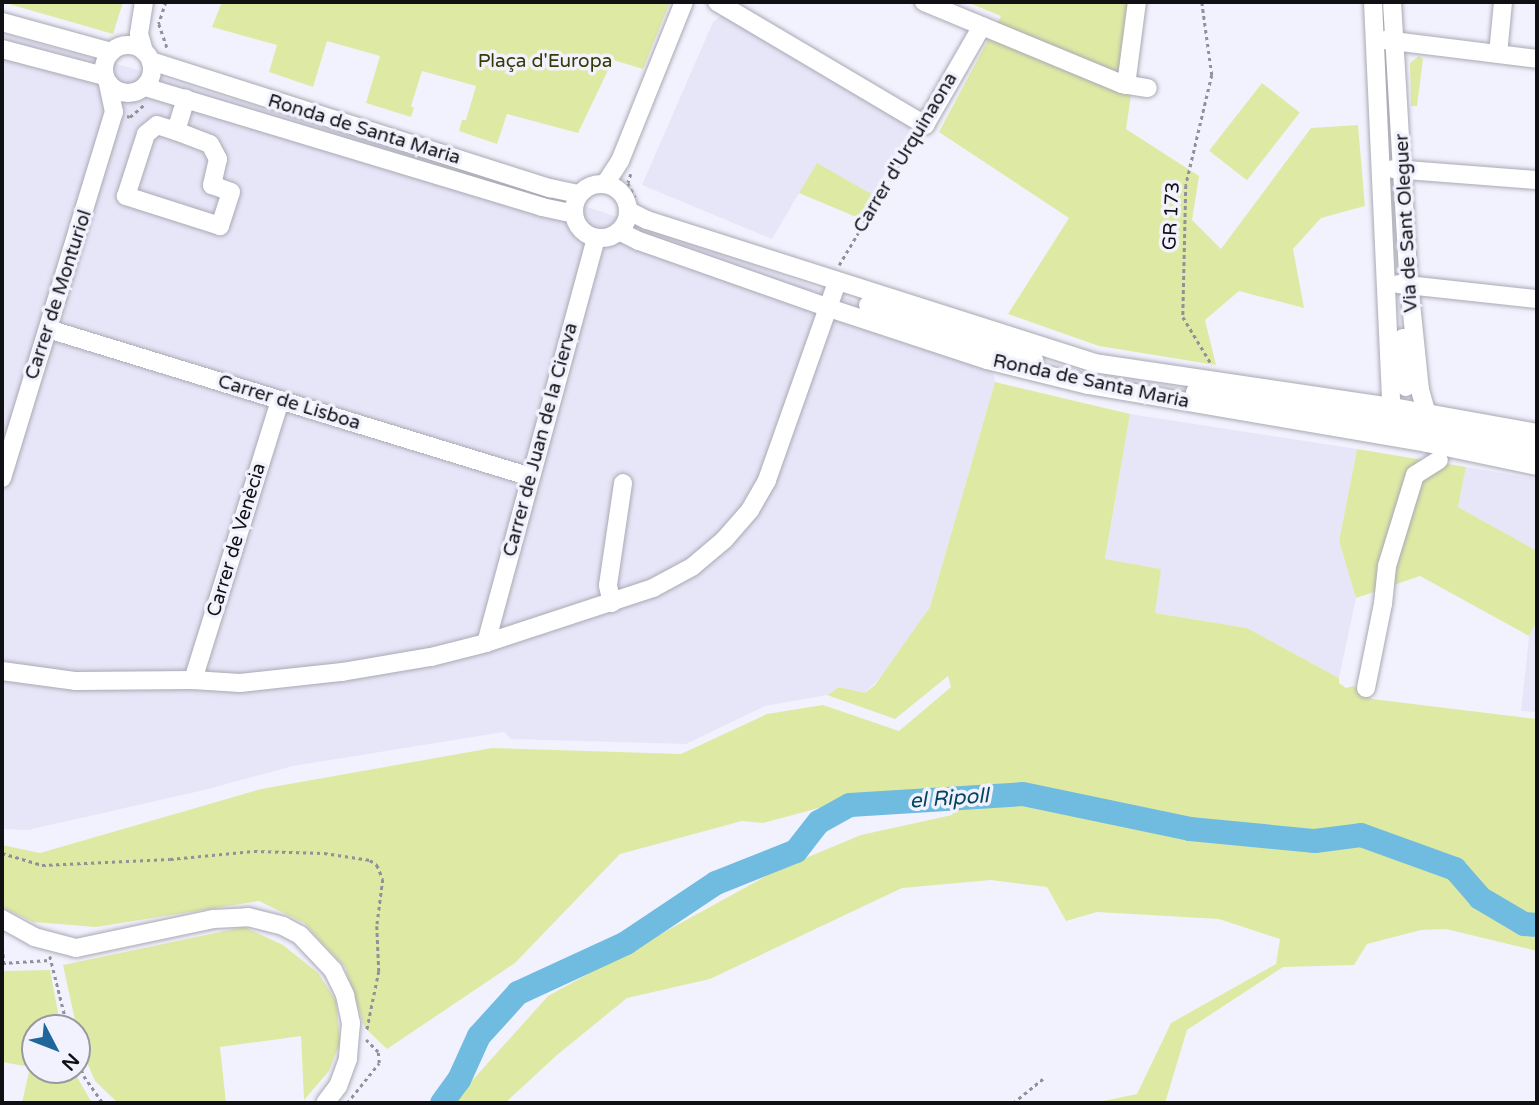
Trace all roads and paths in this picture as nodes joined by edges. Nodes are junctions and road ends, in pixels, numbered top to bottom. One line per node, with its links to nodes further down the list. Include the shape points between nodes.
1 (166, 2): 18 (path, via 159,24 166,49)
2 (684, 2): 29 (street)
3 (717, 2): 27 (street)
4 (924, 2): 13 (street)
5 (1136, 2): 22 (street)
6 (1202, 2): 45 (path, GR 173, via 1212,75 1186,185 1184,317)
7 (1373, 2): 15 (street, Via de Sant Oleguer)
8 (1382, 2): 15 (street, Via de Sant Oleguer)
9 (1392, 2): 15 (street, Via de Sant Oleguer)
10 (1503, 2): 17 (street)
11 (142, 8): 19 (street, via 139,34); 21 (street)
12 (2, 22): 21 (street)
13 (982, 26): 22 (street); 27 (street, Carrer d'Urquinaona)
14 (2, 33): 21 (street)
15 (1384, 40): 17 (street); 30 (street, Via de Sant Oleguer)
16 (2, 49): 21 (street)
17 (1498, 54): 20 (street)
18 (175, 55)
19 (148, 56): 21 (street, via 133,45); 24 (street, via 151,76); 35 (street, Ronda de Santa Maria, via 550,188)
20 (1537, 59)
21 (109, 64): 24 (street, via 119,92); 26 (street, Carrer de Monturiol)
22 (1126, 85): 23 (street)
23 (1149, 88)
24 (146, 90): 25 (street, Ronda de Santa Maria); 26 (street, Carrer de Monturiol); 26 (path, via 131,117); 35 (street, Ronda de Santa Maria)
25 (186, 99): 28 (street); 35 (street, Ronda de Santa Maria, via 528,203)
26 (121, 114): 33 (street, Carrer de Monturiol)
27 (925, 125): 38 (path, Carrer d'Urquinaona, via 838,265)
28 (176, 131): 31 (street, via 157,125 146,134); 31 (street, via 210,144 218,159 212,186 231,192 220,226 126,196)
29 (626, 167): 34 (street); 36 (street); 36 (path)
30 (1393, 168): 32 (street); 40 (street, Via de Sant Oleguer)
31 (131, 180): 33 (street)
32 (1537, 180)
33 (95, 182): 44 (street, Carrer de Monturiol)
34 (605, 184): 35 (street, via 592,185); 36 (street)
35 (576, 204): 37 (street, via 582,231)
36 (627, 212): 37 (street, via 611,236); 38 (street, Ronda de Santa Maria); 39 (street); 43 (street, Ronda de Santa Maria, via 639,241)
37 (596, 238): 54 (street, Carrer de Juan de la Cierva)
38 (837, 282): 43 (street); 45 (street, Ronda de Santa Maria, via 1094,363)
39 (809, 284)
40 (1398, 284): 41 (street); 46 (street, Via de Sant Oleguer); 48 (street, Via de Sant Oleguer); 49 (street, Via de Sant Oleguer)
41 (1537, 299)
42 (868, 305): 48 (street, Ronda de Santa Maria, via 987,347 1088,374)
43 (828, 308): 48 (street, Ronda de Santa Maria, via 987,360 1088,385); 57 (street, via 767,480 750,510 692,567 653,589)
44 (48, 329): 47 (street, Carrer de Lisboa); 55 (street, Carrer de Monturiol)
45 (1222, 382): 48 (street, Ronda de Santa Maria)
46 (1406, 387)
47 (280, 400): 54 (street, Carrer de Lisboa); 60 (street, Carrer de Venècia)
48 (1390, 423): 49 (street, Ronda de Santa Maria); 49 (street, Ronda de Santa Maria)
49 (1428, 430): 50 (street, Ronda de Santa Maria); 51 (street); 53 (street, Ronda de Santa Maria)
50 (1537, 433)
51 (1537, 449)
52 (1439, 460): 61 (street, via 1415,475 1387,566)
53 (1537, 466)
54 (531, 477): 58 (street, Carrer de Juan de la Cierva)
55 (2, 478)
56 (623, 483): 57 (street, via 608,585)
57 (612, 603): 58 (street)
58 (486, 643): 60 (street, via 341,672 240,683)
59 (2, 671): 60 (street, via 76,681)
60 (193, 680)
61 (1366, 688)
62 (2, 853): 72 (path, via 42,865 289,850 344,855 377,865 383,879 377,926 380,959 366,1035 380,1057)
63 (2, 919): 65 (street)
64 (2, 940): 66 (path)
65 (50, 951): 66 (path); 67 (path); 71 (street, via 203,921 248,917 300,935 337,977 351,1023 348,1059 338,1086)
66 (3, 964)
67 (65, 1014)
68 (1044, 1078): 73 (path)
69 (90, 1084): 70 (path)
70 (103, 1103)
71 (325, 1103)
72 (347, 1103)
73 (1013, 1103)

